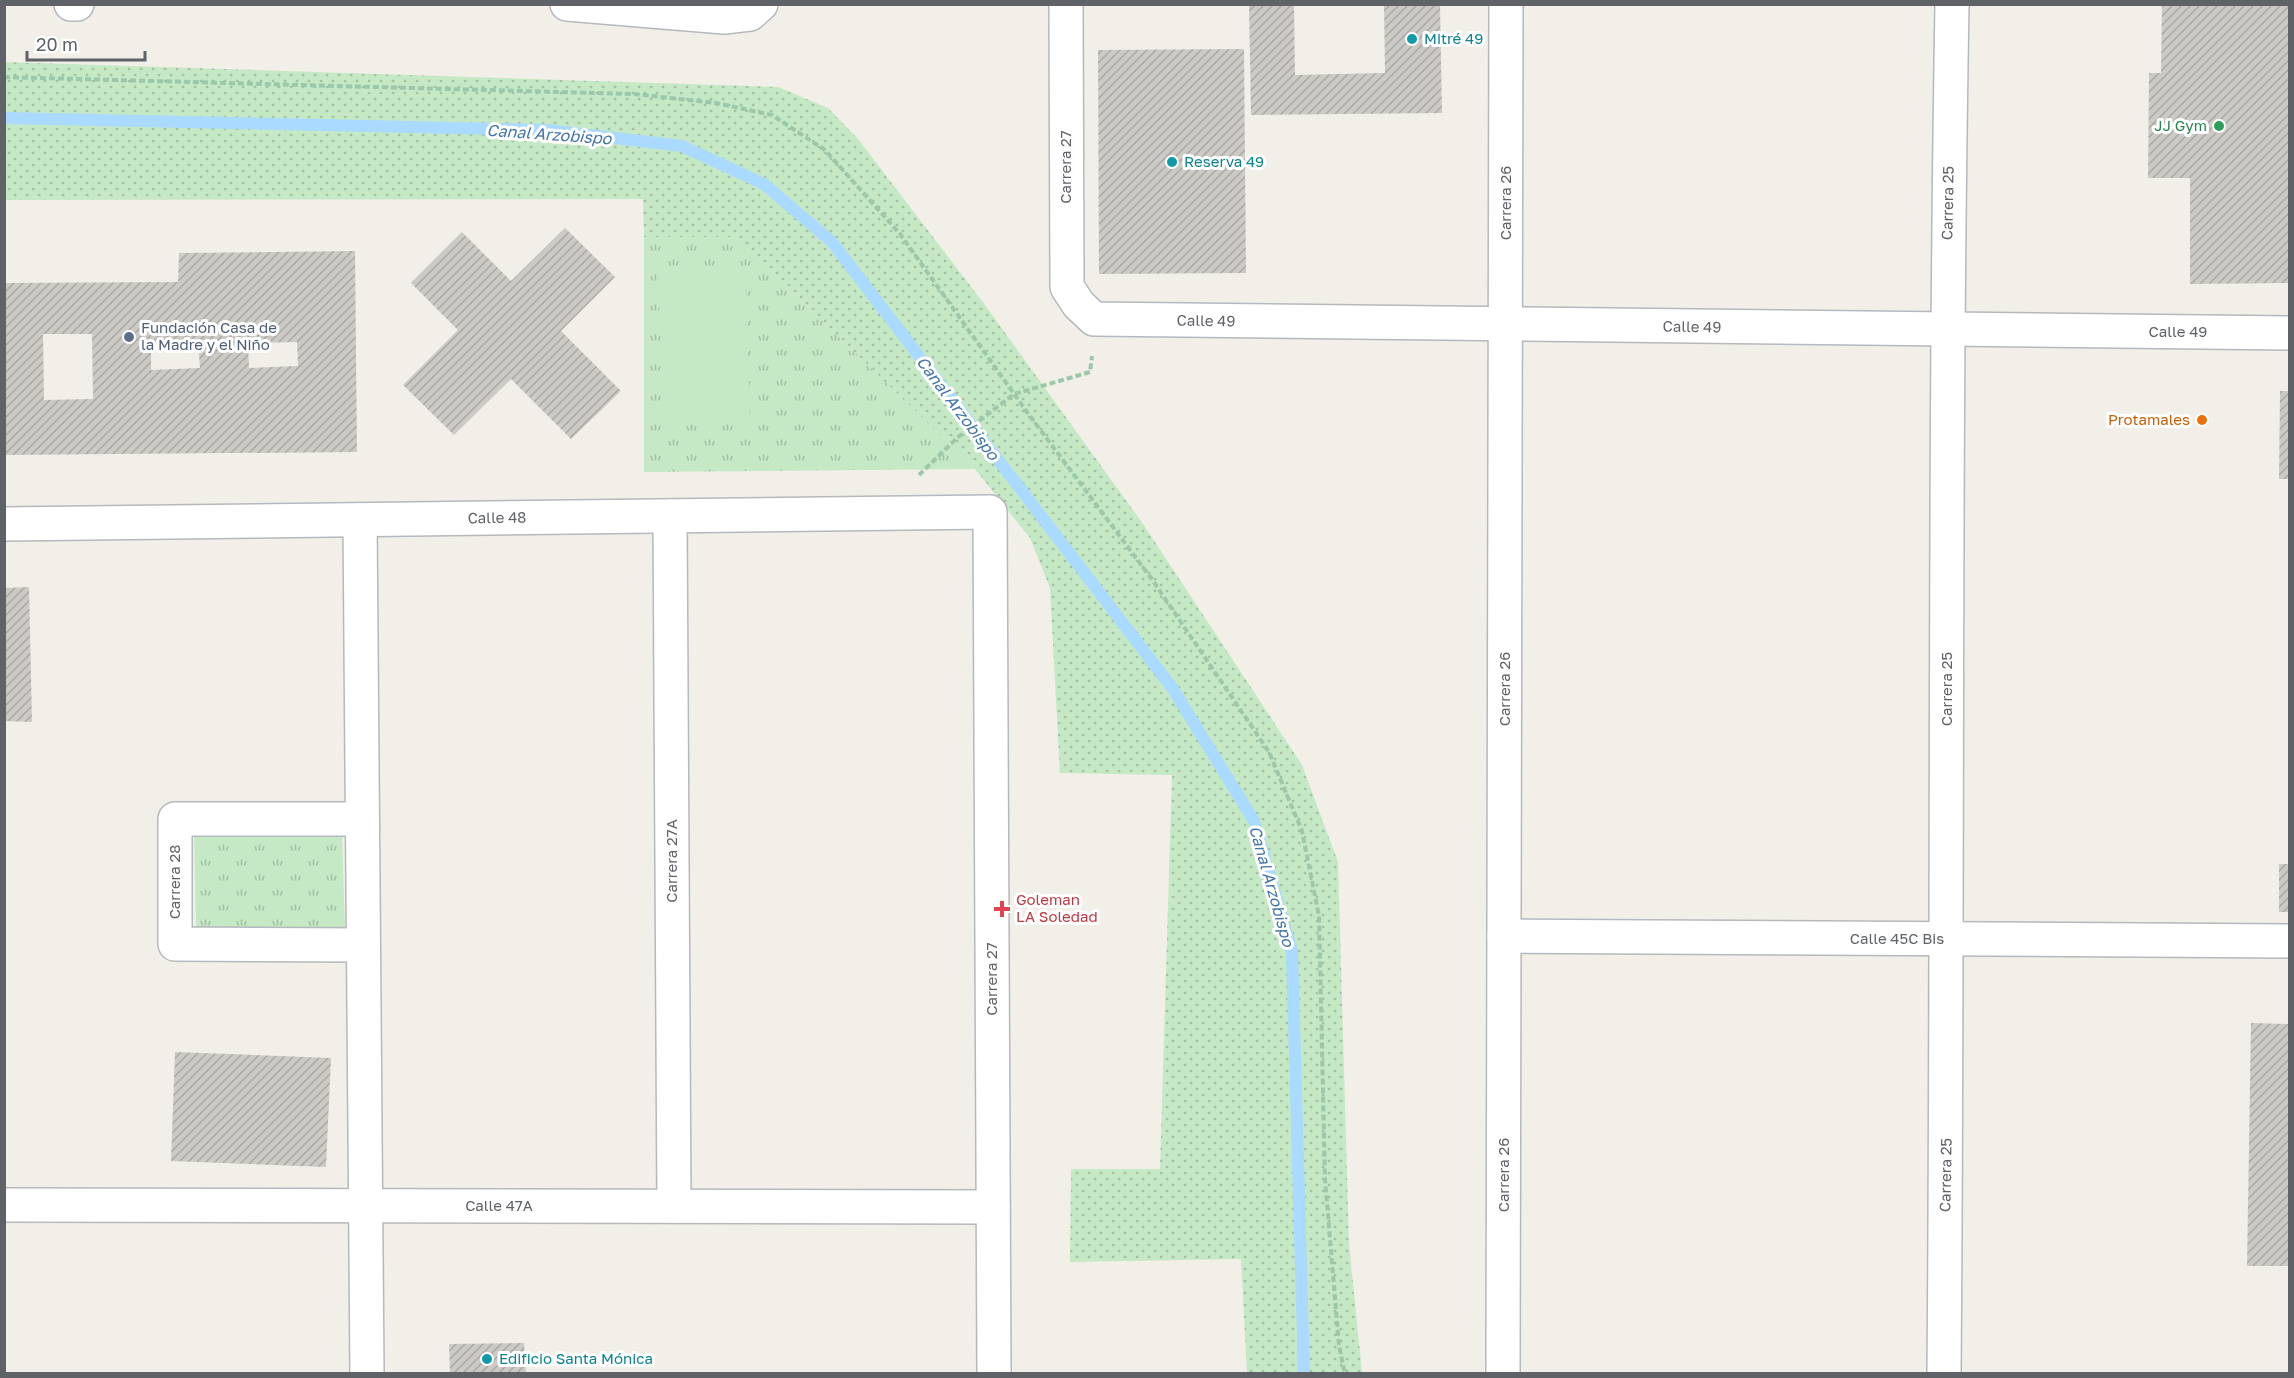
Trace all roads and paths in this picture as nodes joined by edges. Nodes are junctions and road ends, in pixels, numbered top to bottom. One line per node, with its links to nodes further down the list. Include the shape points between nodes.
1 (71, 4): 2 (street)
2 (76, 4)
3 (567, 4): 4 (street, via 724,17 750,14)
4 (761, 4)
5 (1066, 4): 8 (street, Carrera 27, via 1067,287)
6 (1506, 4): 9 (street, Carrera 26)
7 (1952, 4): 10 (street, Carrera 25)
8 (1094, 319): 9 (street, Calle 49)
9 (1506, 324): 10 (street, Calle 49); 19 (street, Carrera 26)
10 (1946, 330): 11 (street, Calle 49); 20 (street, Carrera 25)
11 (2289, 333)
12 (1090, 372): 13 (path, via 1012,396)
13 (957, 438)
14 (990, 512): 15 (street, Calle 48); 26 (street, Carrera 27)
15 (670, 516): 16 (street, Calle 48); 25 (street, Carrera 27A)
16 (360, 520): 17 (street, Calle 48); 18 (street)
17 (4, 524)
18 (362, 819): 22 (street); 22 (street, Carrera 28, via 175,819 175,944)
19 (1504, 936): 20 (street, Calle 45C Bis); 29 (street, Carrera 26)
20 (1948, 939): 21 (street, Calle 45C Bis); 30 (street, Carrera 25)
21 (2289, 942)
22 (363, 945): 24 (street)
23 (4, 1205): 24 (street, Calle 47A)
24 (365, 1206): 25 (street, Calle 47A); 27 (street)
25 (674, 1206): 26 (street, Calle 47A)
26 (993, 1207): 28 (street, Carrera 27)
27 (367, 1374)
28 (994, 1374)
29 (1503, 1374)
30 (1944, 1374)

